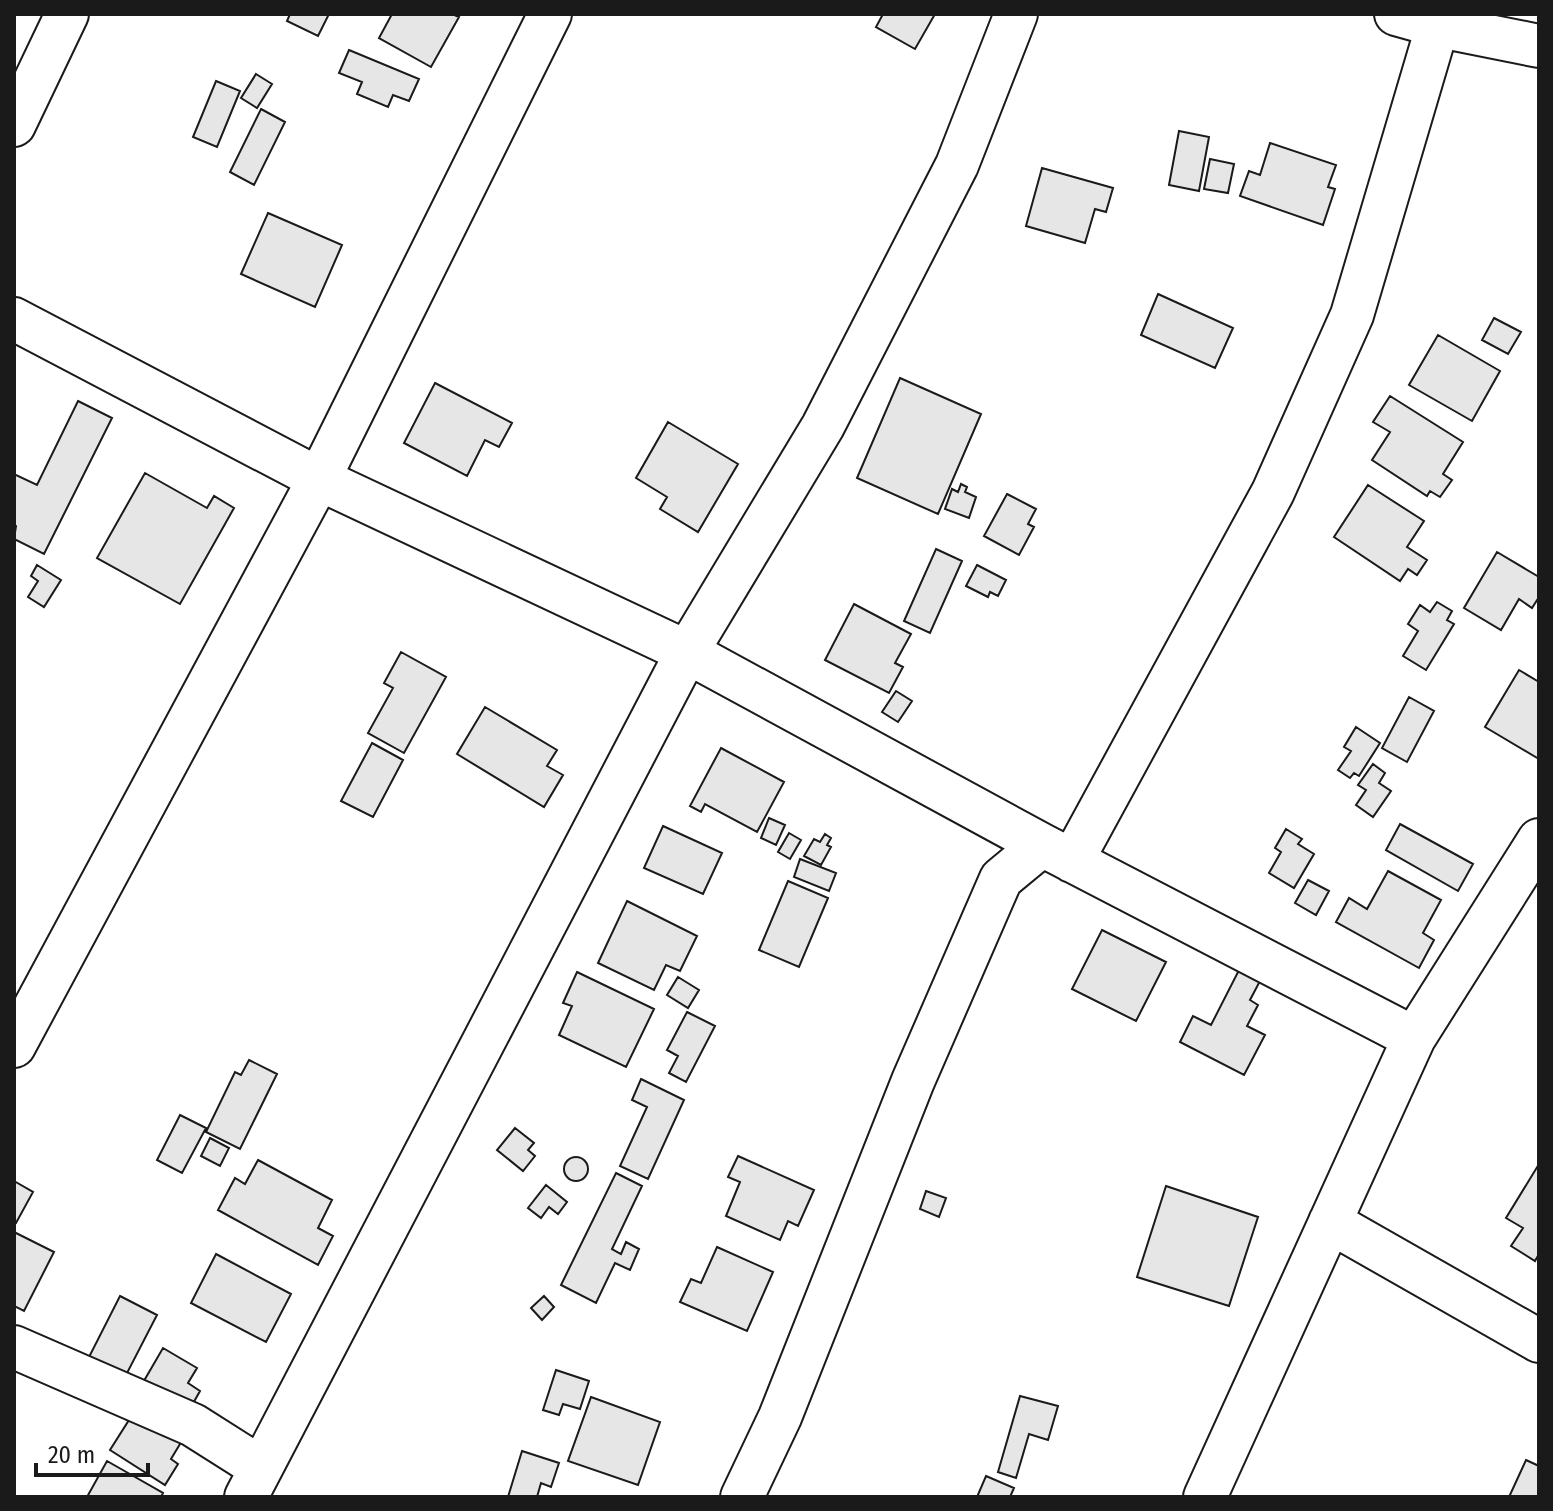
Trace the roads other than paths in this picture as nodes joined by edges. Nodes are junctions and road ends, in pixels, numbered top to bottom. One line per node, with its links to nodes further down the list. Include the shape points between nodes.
1 (67, 14): 7 (street)
2 (550, 14): 9 (street)
3 (1016, 14): 10 (street, via 957,165 823,426)
4 (1396, 14): 5 (street)
5 (1440, 20): 6 (street); 13 (street, via 1352,315 1273,492)
6 (1539, 46)
7 (14, 125)
8 (14, 319): 9 (street)
9 (319, 479): 10 (street); 16 (street)
10 (687, 652): 11 (street); 20 (street)
11 (990, 816): 13 (street); 14 (street)
12 (1539, 840): 15 (street)
13 (1057, 853): 14 (street); 15 (street)
14 (1001, 879): 21 (street, via 913,1081 780,1417)
15 (1414, 1038): 17 (street)
16 (14, 1046)
17 (1330, 1222): 18 (street); 22 (street)
18 (1539, 1341)
19 (14, 1347): 20 (street, via 193,1425)
20 (254, 1483)
21 (742, 1497)
22 (1205, 1497)

